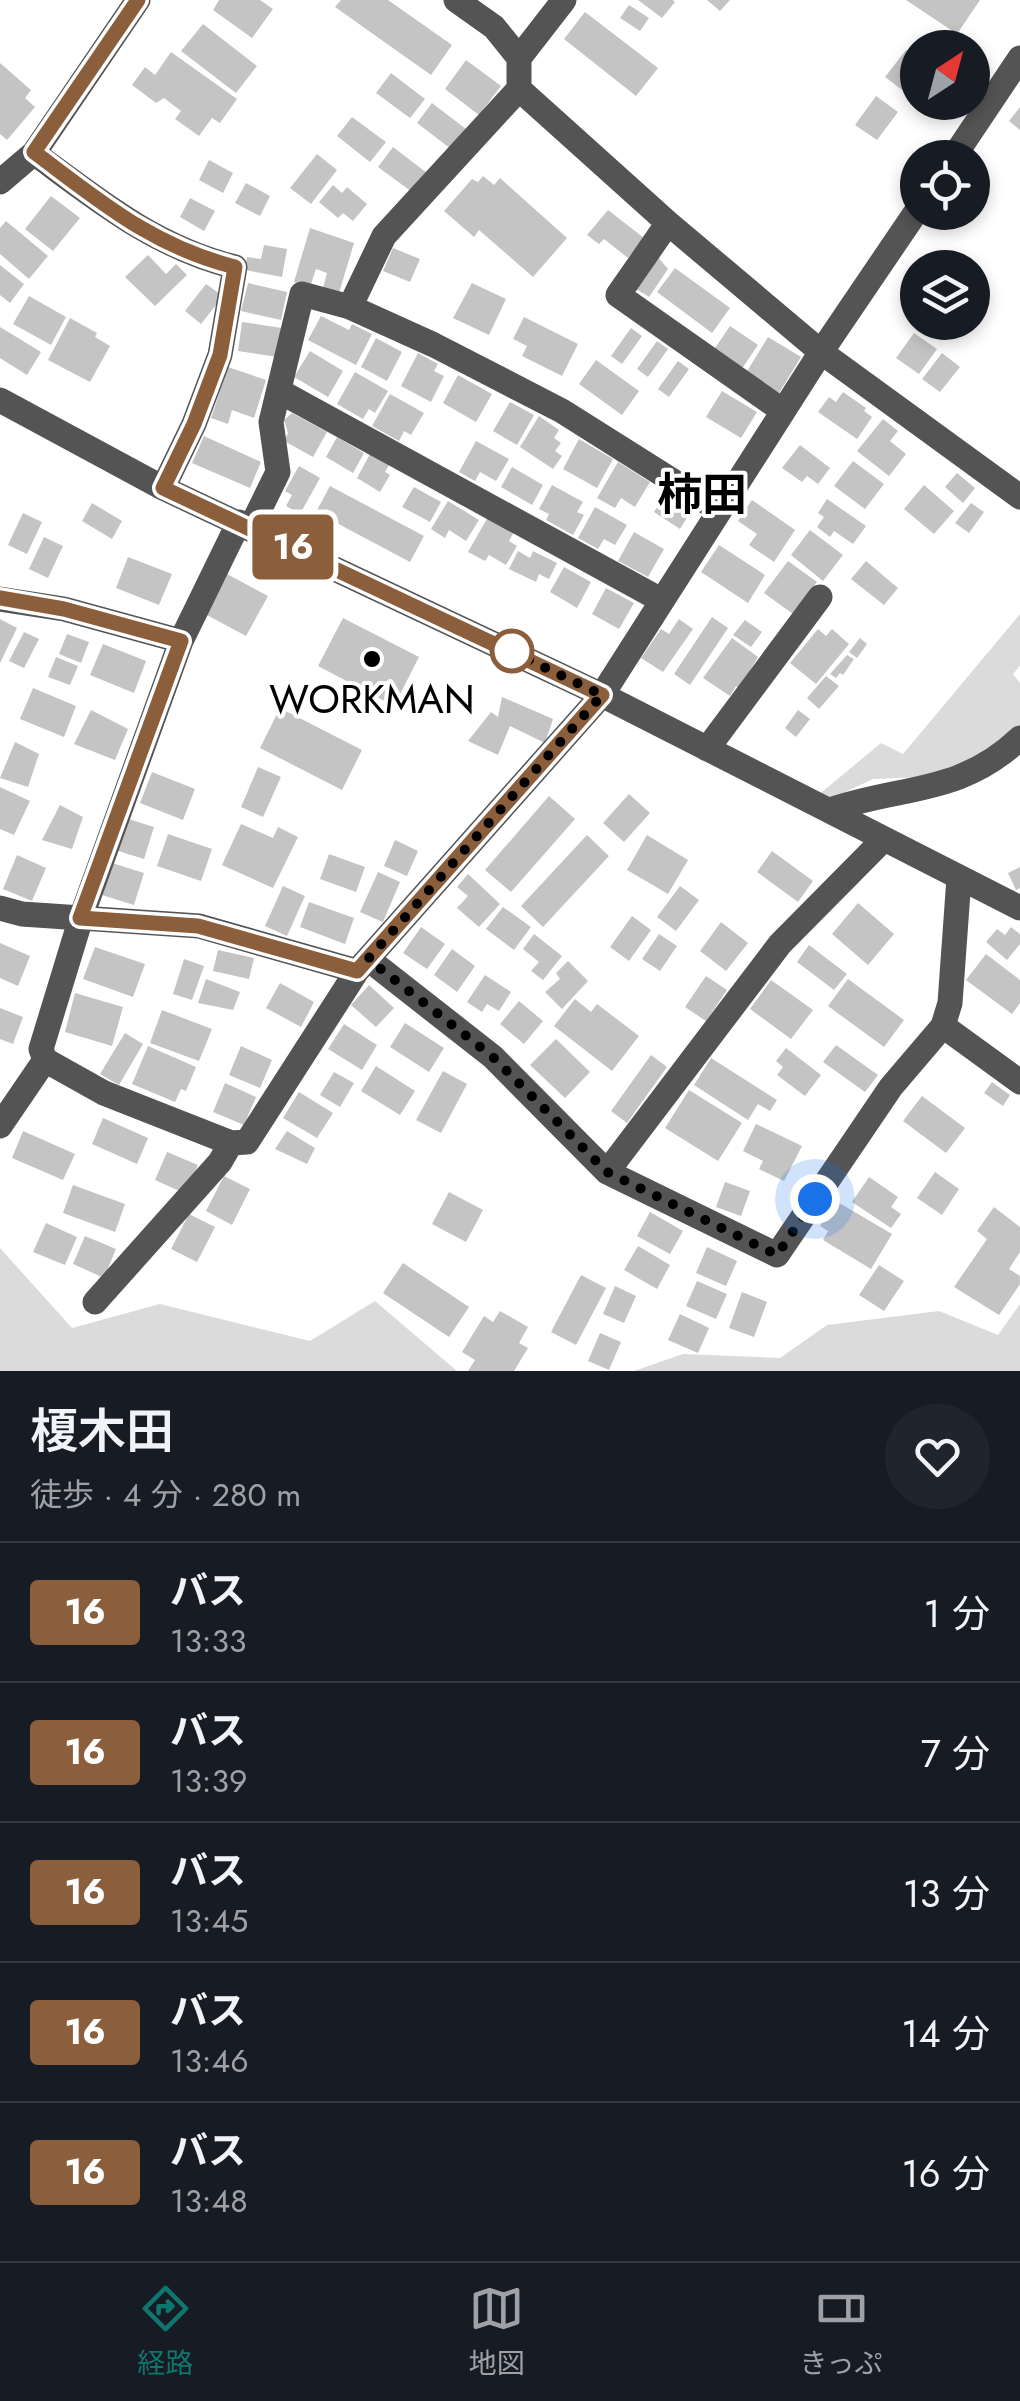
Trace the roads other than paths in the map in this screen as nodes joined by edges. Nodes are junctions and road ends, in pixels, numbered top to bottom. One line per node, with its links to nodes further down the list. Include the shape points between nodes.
1 (138, 0): 8 (street)
2 (456, 0): 4 (street, via 494,27)
3 (564, 0): 4 (street)
4 (519, 58): 6 (street)
5 (1020, 58): 7 (street)
6 (519, 89): 10 (street); 12 (street, via 384,236)
7 (965, 140)
8 (34, 152): 9 (street); 17 (street, via 131,225 195,257 235,267 220,355)
9 (0, 182)
10 (668, 224): 13 (street); 16 (street, via 618,295)
11 (904, 230): 13 (street)
12 (350, 307): 14 (street, via 302,294); 19 (street, via 562,411)
13 (820, 352): 16 (street); 18 (street)
14 (279, 390): 20 (street, via 271,422 278,472); 23 (street)
15 (0, 400): 17 (street)
16 (783, 411): 19 (street)
17 (163, 488): 20 (street)
18 (1020, 497)
19 (719, 510): 23 (street)
20 (245, 525): 24 (street); 25 (street)
21 (820, 597): 27 (street)
22 (0, 598): 24 (street)
23 (661, 600): 25 (street)
24 (181, 641): 33 (street)
25 (602, 695): 27 (street); 34 (street)
26 (1020, 738): 28 (street, via 973,774)
27 (707, 749): 28 (street)
28 (830, 810): 29 (street)
29 (882, 840): 30 (street); 40 (street, via 780,944)
30 (959, 878): 32 (street); 35 (street)
31 (0, 908): 33 (street)
32 (1020, 908)
33 (80, 918): 34 (street, via 198,926); 36 (street, via 41,1049)
34 (363, 965): 39 (street, via 248,1142); 40 (street, via 493,1057)
35 (943, 1026): 37 (street); 40 (street, via 891,1087 777,1255)
36 (45, 1060): 38 (street); 39 (street, via 104,1093)
37 (1020, 1082)
38 (0, 1126)
39 (232, 1142): 41 (street)
40 (607, 1172)
41 (96, 1302)

